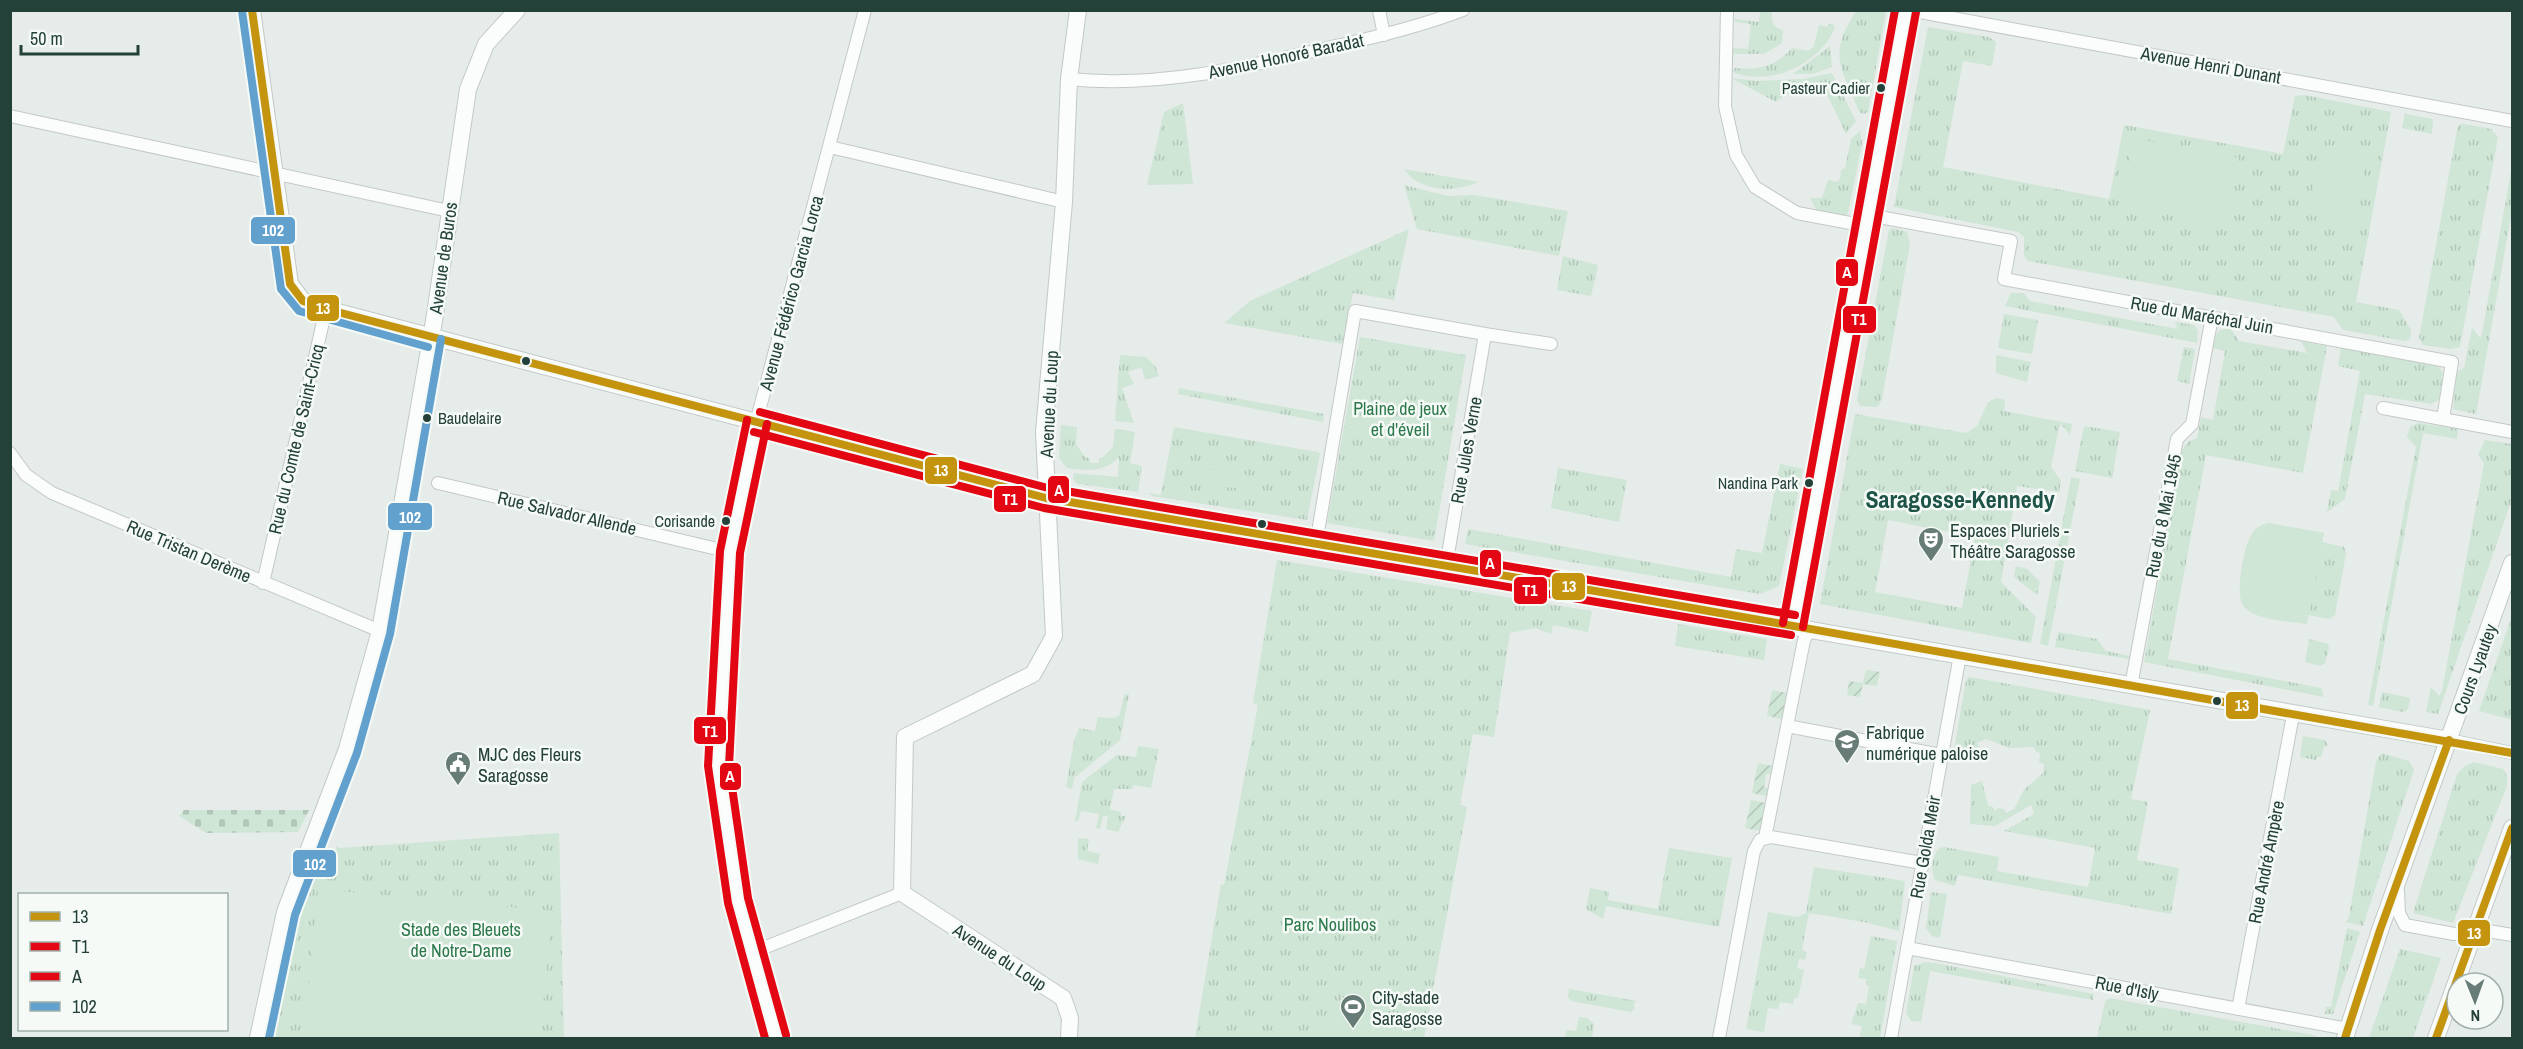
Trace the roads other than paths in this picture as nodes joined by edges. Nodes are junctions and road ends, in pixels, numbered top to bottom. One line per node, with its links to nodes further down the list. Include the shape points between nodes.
1 (252, 10): 14 (street)
2 (517, 10): 16 (street, Avenue de Buros, via 486,44 468,89)
3 (865, 10): 13 (street, Avenue Fédérico Garcia Lorca)
4 (1078, 10): 10 (street, Avenue du Loup)
5 (1379, 10): 9 (street)
6 (1463, 10): 9 (street, Avenue Honoré Baradat)
7 (1727, 10): 17 (street, via 1725,106 1736,156 1755,188 1797,213)
8 (1908, 10): 12 (street, Avenue Henri Dunant); 17 (street)
9 (1384, 35): 10 (street, Avenue Honoré Baradat, via 1249,67 1113,84)
10 (1069, 79): 15 (street, Avenue du Loup)
11 (10, 116): 14 (street)
12 (2512, 122)
13 (830, 147): 15 (street); 25 (street, Avenue Fédérico Garcia Lorca)
14 (274, 172): 16 (street); 18 (street, via 290,284 303,301)
15 (1064, 202): 29 (street, Avenue du Loup, via 1044,432)
16 (449, 211): 21 (street, Avenue de Buros)
17 (1867, 221): 19 (street, Rue du Maréchal Juin, via 2011,241 2004,279); 35 (street)
18 (326, 309): 21 (street); 34 (street, Rue du Comte de Saint-Cricq)
19 (2212, 317): 24 (street, Rue du Maréchal Juin, via 2452,362); 39 (street, Rue du 8 Mai 1945, via 2192,424 2177,439)
20 (1485, 334): 22 (street); 30 (street, via 1355,311); 33 (street, Rue Jules Verne)
21 (432, 338): 25 (street); 37 (street, Avenue de Buros)
22 (1551, 344)
23 (2383, 408): 24 (street)
24 (2443, 419): 26 (street)
25 (757, 422): 29 (street); 31 (street, Avenue Fédérico Garcia Lorca)
26 (2512, 432)
27 (10, 453): 34 (street, Rue Tristan Derème, via 26,474 52,493)
28 (438, 483): 31 (street, Rue Salvador Allende)
29 (1046, 498): 30 (street); 49 (street, Avenue du Loup, via 1054,636 1033,674 905,737)
30 (1316, 544): 33 (street)
31 (730, 552): 53 (street, Avenue Fédérico Garcia Lorca, via 718,766 738,900)
32 (2512, 563): 42 (street, Cours Lyautey)
33 (1446, 566): 35 (street)
34 (263, 583): 37 (street, Rue Tristan Derème)
35 (1793, 626): 36 (street)
36 (1810, 628): 38 (street); 41 (street, via 1803,640)
37 (380, 631): 56 (street, Avenue de Buros, via 347,749 285,912)
38 (1960, 655): 39 (street); 44 (street, Rue Golda Meir)
39 (2131, 686): 40 (street)
40 (2293, 715): 42 (street); 54 (street, Rue André Ampère)
41 (1786, 726): 44 (street); 46 (street)
42 (2449, 740): 43 (street, Cours Lyautey); 48 (street, Cours Lyautey)
43 (2512, 753)
44 (1941, 755): 47 (street, Rue Golda Meir)
45 (2512, 828): 50 (street)
46 (1764, 838): 47 (street); 59 (street, via 1754,851)
47 (1922, 863): 52 (street, Rue Golda Meir)
48 (2399, 884): 50 (street, via 2399,914 2405,925 2454,934); 55 (street, Cours Lyautey, via 2379,932)
49 (902, 893): 53 (street); 58 (street, Avenue du Loup, via 1063,998 1070,1018)
50 (2473, 933): 51 (street); 61 (street)
51 (2512, 935)
52 (1907, 948): 54 (street, Rue d'Isly); 60 (street, Rue Golda Meir)
53 (753, 952): 57 (street, Avenue Fédérico Garcia Lorca)
54 (2238, 1009): 55 (street, Rue d'Isly)
55 (2347, 1034)
56 (258, 1038)
57 (776, 1038)
58 (1069, 1038)
59 (1719, 1038)
60 (1891, 1038)
61 (2436, 1038)

